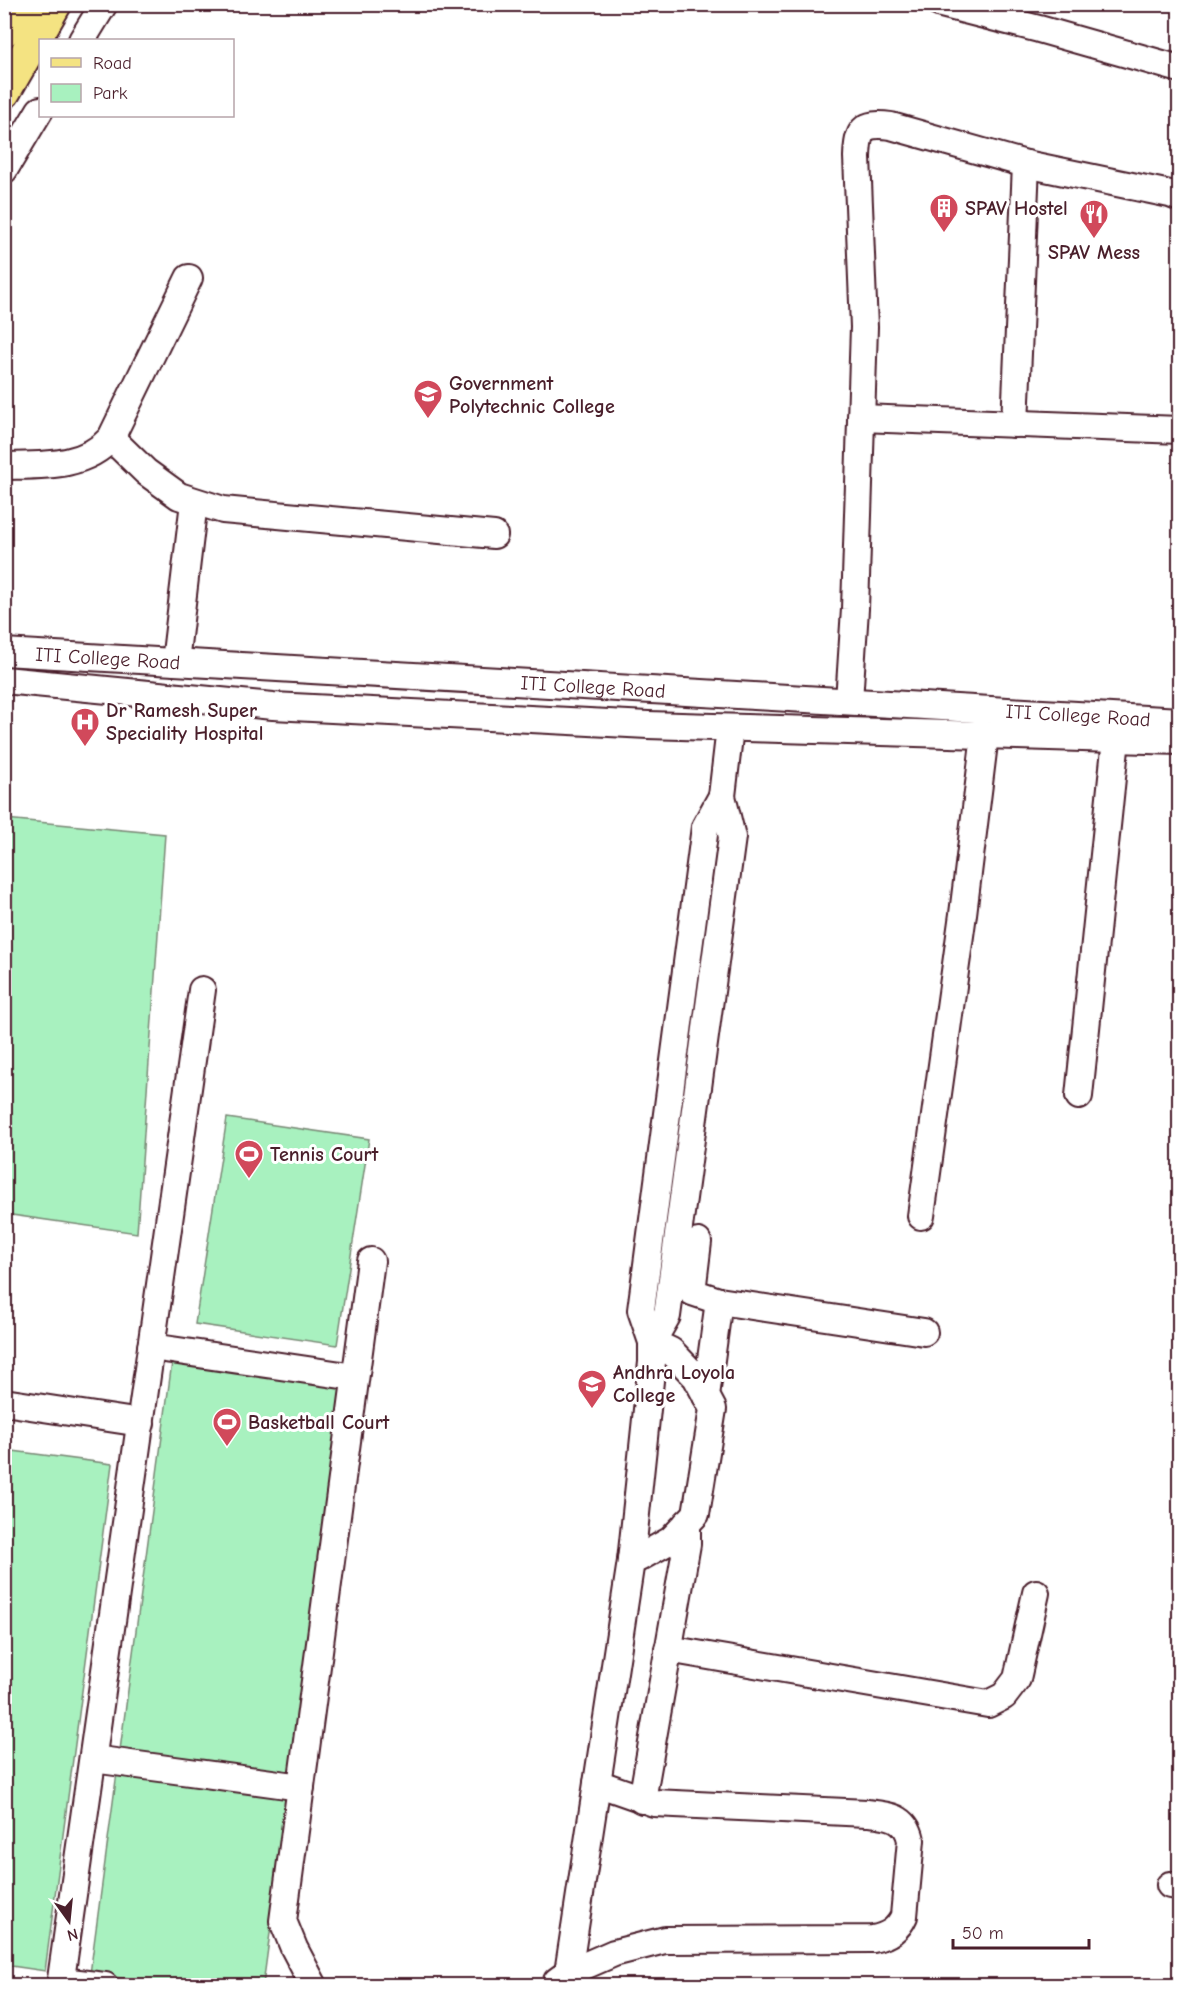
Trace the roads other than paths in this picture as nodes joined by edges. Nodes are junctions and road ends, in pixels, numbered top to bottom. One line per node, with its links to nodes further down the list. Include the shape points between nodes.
1 (19, 4): 5 (main road)
2 (55, 4): 8 (main road)
3 (104, 4): 6 (street)
4 (941, 4): 7 (street)
5 (4, 30)
6 (83, 39)
7 (1179, 69)
8 (4, 92)
9 (39, 112): 11 (street)
10 (1026, 164): 12 (street); 14 (street, via 891,126 863,128 857,157 864,327); 15 (street)
11 (4, 170)
12 (1179, 198)
13 (189, 278): 17 (street)
14 (861, 418): 15 (street); 24 (street)
15 (1015, 424): 16 (street)
16 (1179, 430)
17 (111, 438): 18 (street, via 87,457 63,463); 19 (street, via 146,472)
18 (4, 466)
19 (194, 502): 20 (street, via 223,510); 22 (street)
20 (494, 535)
21 (4, 652): 22 (street, ITI College Road)
22 (175, 662): 24 (street, ITI College Road)
23 (4, 680): 26 (street, ITI College Road, via 273,706)
24 (849, 701): 25 (street, ITI College Road)
25 (1179, 721)
26 (730, 728): 27 (street, ITI College Road); 30 (street)
27 (985, 735): 28 (street, ITI College Road); 34 (street)
28 (1116, 739): 29 (street, ITI College Road); 32 (street)
29 (1179, 741)
30 (722, 796): 33 (street, via 705,827); 35 (street, via 732,837)
31 (202, 990): 41 (street)
32 (1079, 1096)
33 (654, 1213): 35 (street); 40 (street, via 641,1310)
34 (921, 1216)
35 (681, 1217): 40 (street, via 667,1316)
36 (698, 1242): 38 (street, via 692,1292)
37 (371, 1261): 42 (street)
38 (719, 1301): 39 (street); 43 (street)
39 (924, 1332)
40 (652, 1342): 43 (street, via 671,1351 696,1377); 47 (street)
41 (151, 1347): 42 (street); 45 (street)
42 (356, 1377): 52 (street)
43 (706, 1396): 46 (street, via 713,1409 696,1514)
44 (4, 1402): 45 (street)
45 (141, 1423): 50 (street)
46 (687, 1523): 47 (street, via 671,1540); 49 (street, via 687,1544)
47 (631, 1559): 51 (street)
48 (1036, 1593): 49 (street, via 1017,1679 1004,1696 988,1704)
49 (668, 1650): 53 (street)
50 (93, 1759): 52 (street); 55 (street)
51 (597, 1783): 53 (street); 54 (street)
52 (301, 1787): 57 (street, via 284,1921)
53 (642, 1800): 54 (street, via 886,1815 904,1823 909,1831 904,1916 887,1935 873,1939 665,1940 614,1953)
54 (561, 1981)
55 (61, 1983): 56 (street)
56 (105, 1986)
57 (314, 1986)

